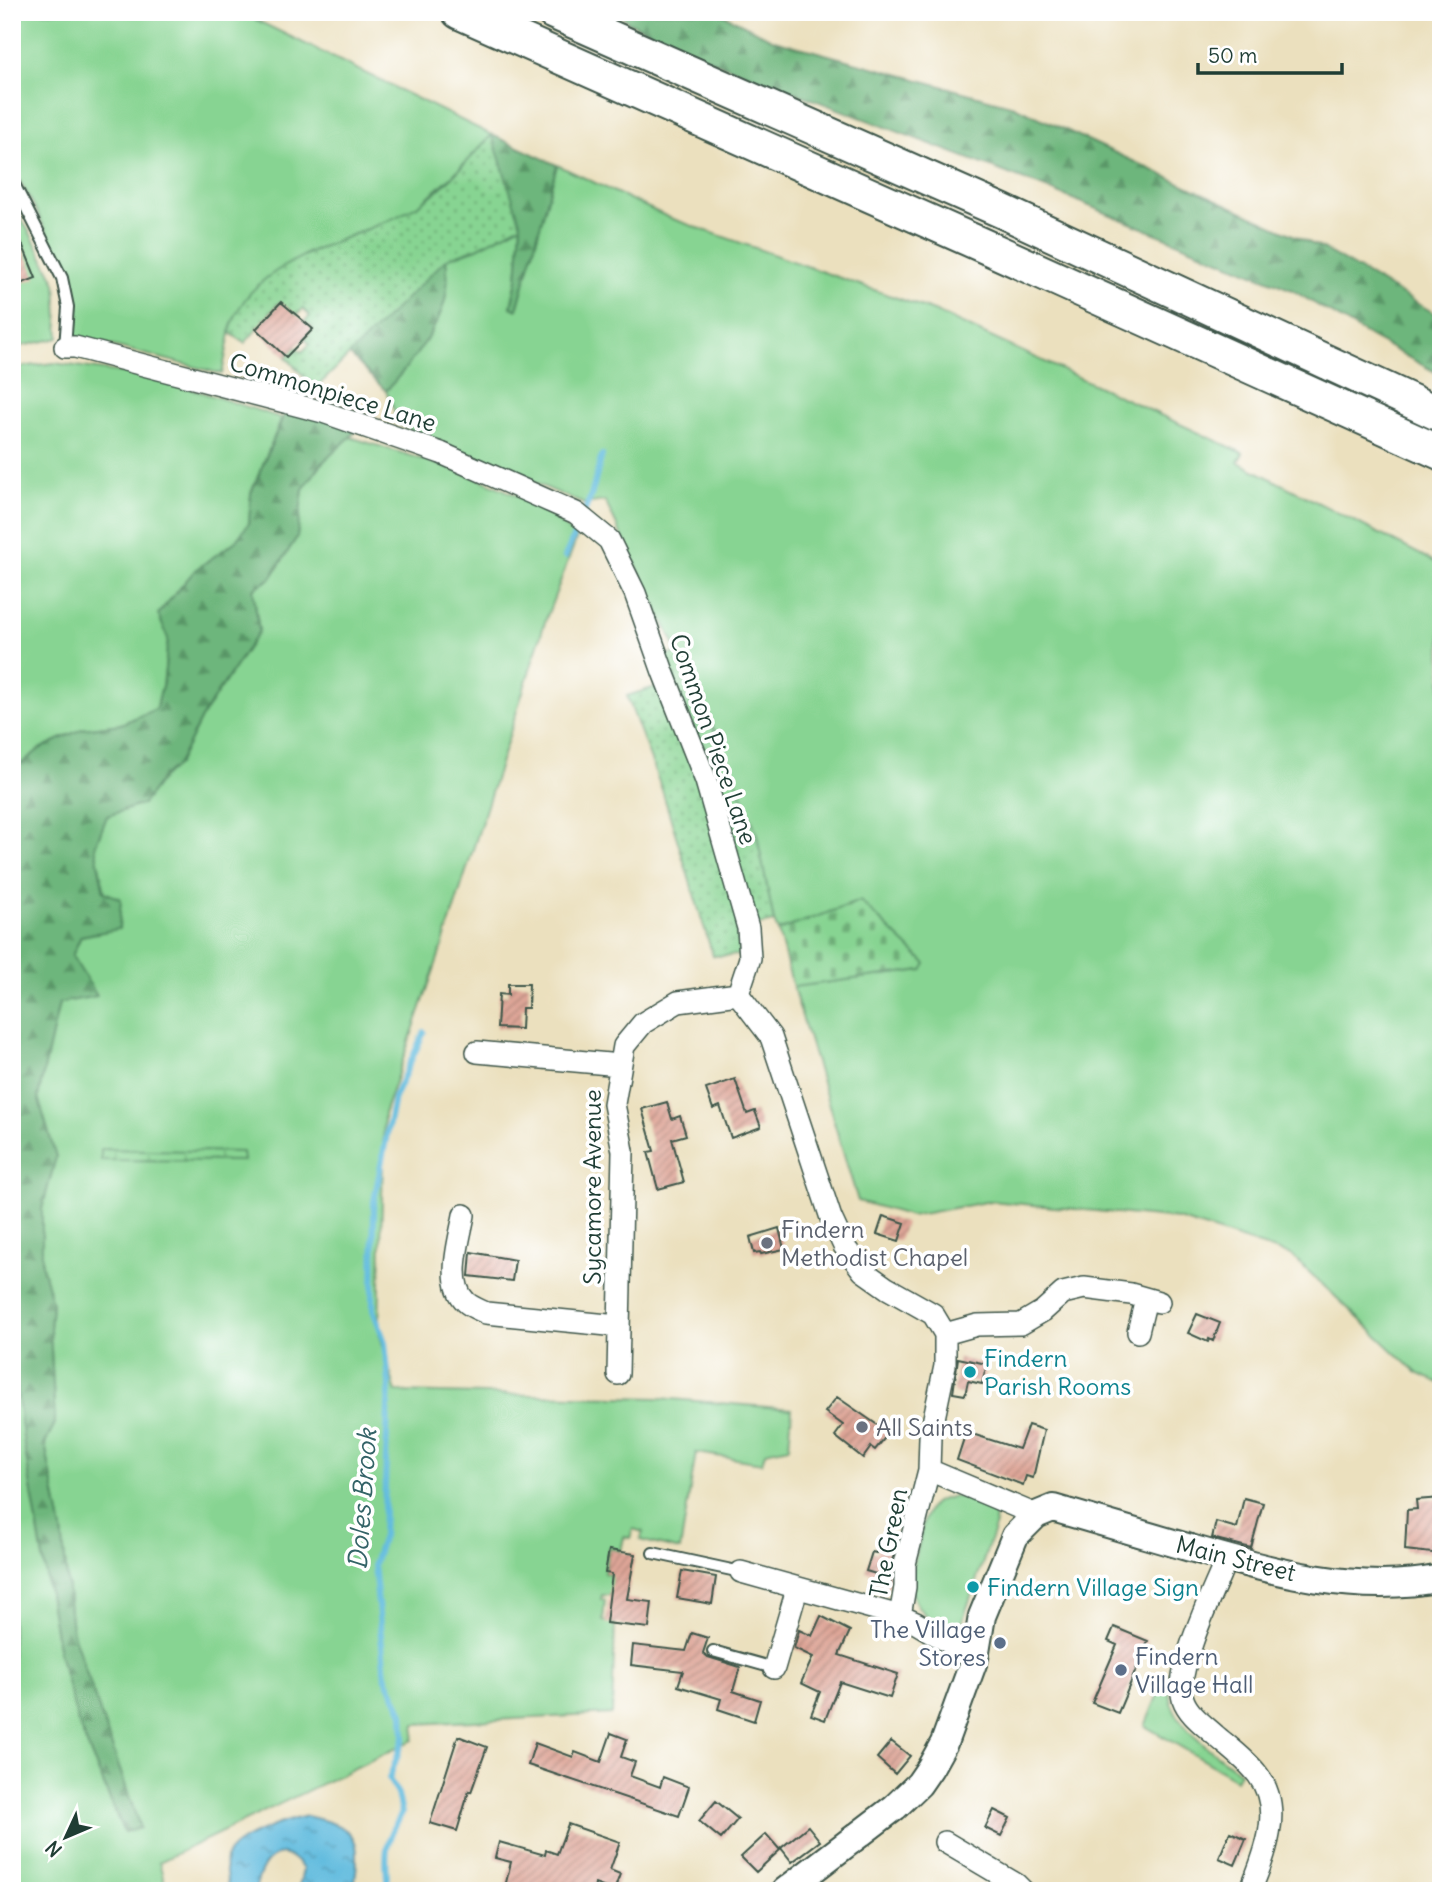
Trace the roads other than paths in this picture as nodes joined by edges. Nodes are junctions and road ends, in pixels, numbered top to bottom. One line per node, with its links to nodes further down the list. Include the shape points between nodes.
1 (459, 12): 6 (highway)
2 (552, 12): 5 (highway, via 1002,211)
3 (12, 180): 4 (lane, via 62,278 68,307)
4 (65, 347): 7 (street, Commonpiece Lane, via 323,412 441,453)
5 (1441, 415)
6 (1441, 453)
7 (583, 518): 8 (street, Common Piece Lane, via 609,540 635,593 706,781 748,928 750,958)
8 (738, 994): 10 (street, Sycamore Avenue, via 678,1002 659,1012 624,1046); 14 (street, via 771,1037 844,1246 863,1271 933,1314)
9 (477, 1052): 10 (street)
10 (620, 1065): 12 (street, Sycamore Avenue, via 614,1104 623,1151)
11 (464, 1215): 12 (street, via 456,1267 457,1290 467,1304 486,1313)
12 (618, 1326): 15 (street, Sycamore Avenue)
13 (1138, 1332): 14 (street, via 1153,1300 1084,1288 1063,1293 1021,1324 977,1325)
14 (945, 1334): 16 (street, via 945,1366 930,1437)
15 (618, 1374)
16 (929, 1470): 17 (street, The Green); 23 (street, The Green, via 905,1564)
17 (1036, 1515): 19 (street, Main Street, via 1053,1508); 25 (street, via 1015,1536 982,1616)
18 (653, 1553): 20 (lane)
19 (1227, 1558): 21 (street, Main Street, via 1357,1584 1413,1584); 30 (street, via 1198,1628 1182,1680 1183,1700 1195,1717 1258,1774 1268,1791 1272,1814)
20 (741, 1573): 22 (street, The Green)
21 (1441, 1578)
22 (797, 1589): 23 (street, The Green); 26 (street)
23 (900, 1616): 25 (street, The Green)
24 (713, 1651): 26 (lane)
25 (975, 1658): 28 (street, via 944,1743 919,1784)
26 (774, 1668)
27 (945, 1843): 29 (street)
28 (785, 1891)
29 (1023, 1891)
30 (1250, 1891)

